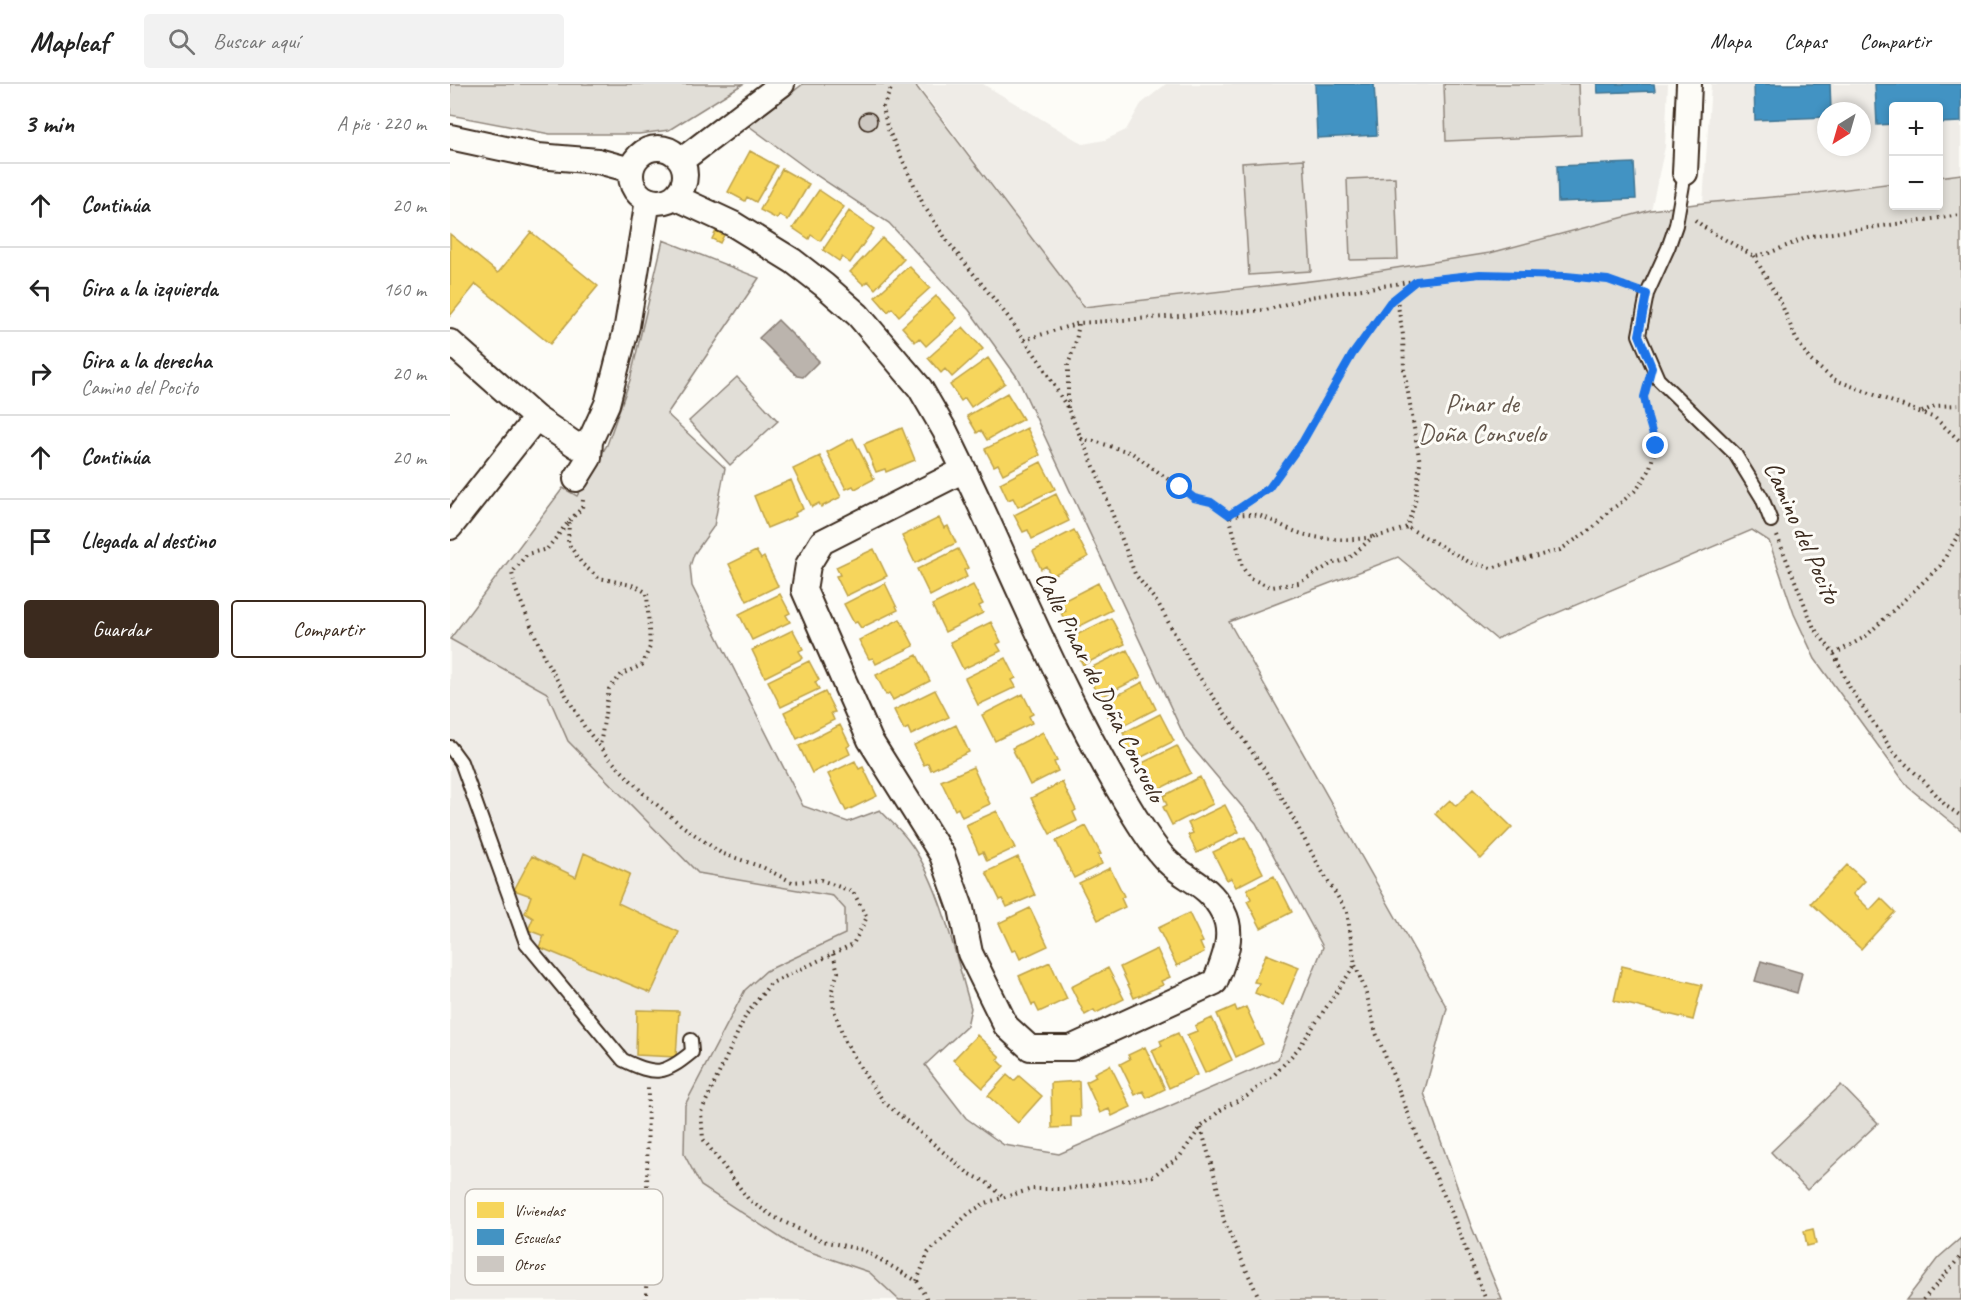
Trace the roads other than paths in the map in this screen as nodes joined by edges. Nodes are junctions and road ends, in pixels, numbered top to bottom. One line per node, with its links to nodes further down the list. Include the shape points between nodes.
1 (782, 84): 4 (street)
2 (1689, 84): 6 (street, Camino del Pocito)
3 (450, 137): 5 (street)
4 (682, 160): 5 (street, via 676,153 658,147 640,154); 7 (street, via 685,184)
5 (631, 170): 8 (street, via 634,188)
6 (1685, 173): 14 (lane, Camino del Pocito, via 1676,225 1647,294 1639,335 1658,379 1735,454)
7 (675, 197): 8 (street, via 662,202); 12 (street, Calle Pinar de Doña Consuelo, via 733,224 793,261 858,315 920,388)
8 (648, 200): 11 (street, via 627,326 607,404)
9 (450, 342): 10 (street)
10 (536, 418): 11 (street, via 577,446); 15 (street)
11 (590, 441): 13 (street)
12 (964, 470): 12 (street, Calle Pinar de Doña Consuelo, via 822,542 808,564 804,590 870,740 942,855 961,908 970,953 1006,1026 1030,1048 1071,1048 1215,982 1227,947 1228,928 1213,897 1167,861 1121,794 1083,725)
13 (580, 488)
14 (1771, 521)
15 (450, 527)
16 (450, 747): 17 (lane, via 460,762 526,943 623,1060 645,1071 671,1069 692,1052)
17 (691, 1040)

